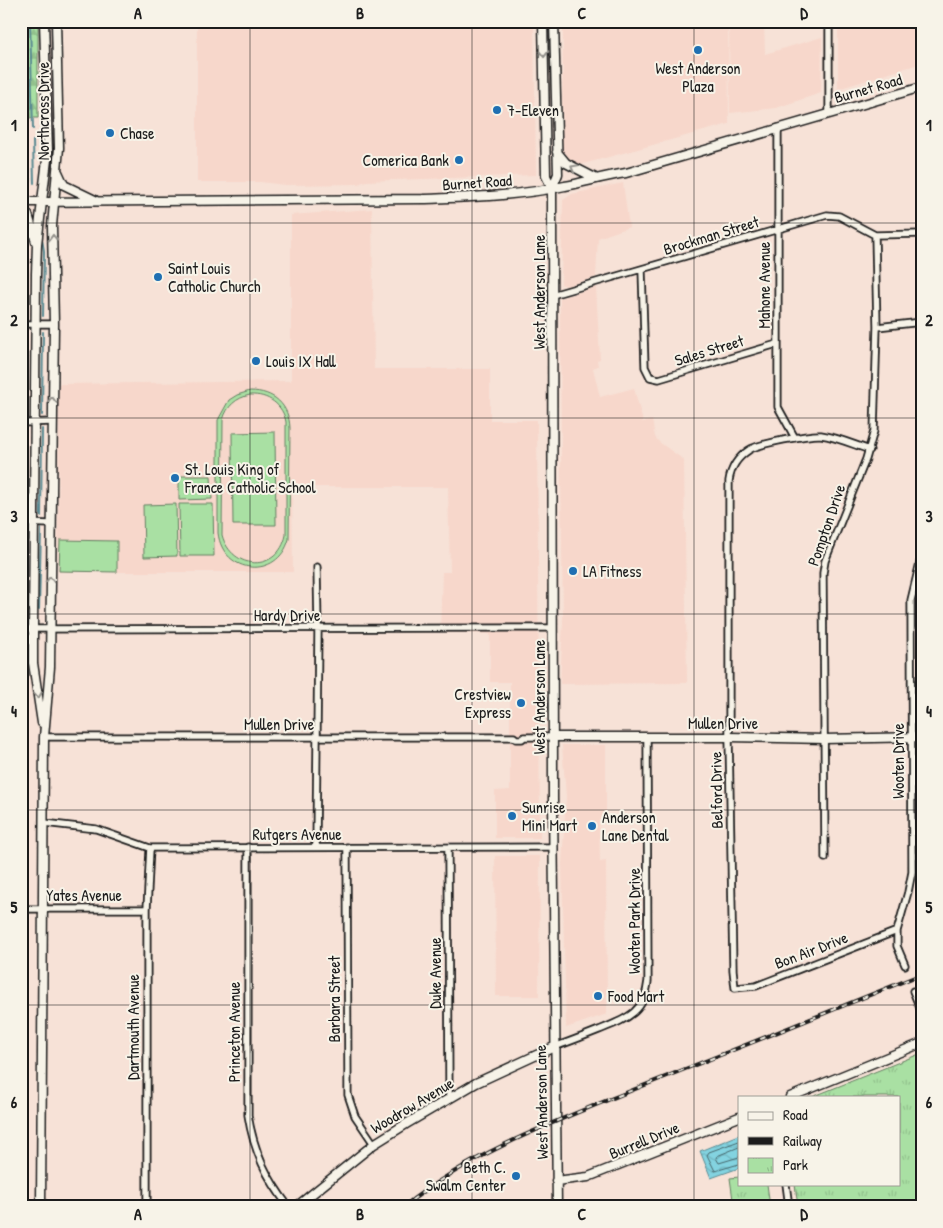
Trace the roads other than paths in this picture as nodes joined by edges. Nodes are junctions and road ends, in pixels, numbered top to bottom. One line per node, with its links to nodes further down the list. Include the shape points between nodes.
1 (44, 21): 6 (street, Northcross Drive)
2 (56, 21): 7 (street, Northcross Drive)
3 (543, 21): 14 (street, West Anderson Lane, one-way to 14, via 546,176)
4 (554, 21): 11 (street, West Anderson Lane)
5 (830, 21): 9 (street)
6 (46, 60): 7 (street); 15 (street, Northcross Drive, via 48,151)
7 (57, 60): 12 (street, Northcross Drive)
8 (922, 87): 9 (street, Burnet Road)
9 (829, 112): 10 (street, Burnet Road)
10 (778, 128): 13 (street, Burnet Road, via 626,173); 19 (street, Mahone Avenue)
11 (557, 152): 13 (street, one-way to 11, via 566,163); 14 (street, West Anderson Lane, via 558,174)
12 (57, 168): 16 (street, Northcross Drive); 17 (street, via 64,185)
13 (595, 178): 14 (street, Burnet Road)
14 (552, 188): 17 (street, Burnet Road, via 423,199); 24 (street, West Anderson Lane)
15 (42, 202): 16 (street, Burnet Road); 18 (street, Burnet Road); 22 (street, Northcross Drive)
16 (55, 202): 17 (street, Burnet Road); 28 (street, Northcross Drive, one-way to 16, via 52,226)
17 (99, 202)
18 (21, 203): 22 (street)
19 (778, 230): 21 (street, Brockman Street, via 834,215); 23 (street, Brockman Street); 30 (street, Mahone Avenue)
20 (922, 234): 21 (street)
21 (875, 235): 29 (street, Pompton Drive)
22 (37, 244): 27 (street)
23 (642, 270): 24 (street, Brockman Street); 30 (street, Sales Street, via 645,367 650,377 659,379)
24 (552, 295): 42 (street, West Anderson Lane)
25 (922, 322): 29 (street)
26 (21, 324): 27 (street)
27 (36, 324): 28 (street); 33 (street)
28 (54, 324): 31 (street, Northcross Drive, one-way to 28)
29 (877, 327): 35 (street, Pompton Drive, via 874,431)
30 (777, 344): 34 (street, Mahone Avenue, via 778,407)
31 (51, 422): 33 (street); 38 (street, Northcross Drive)
32 (21, 423): 33 (street)
33 (34, 423): 37 (street)
34 (795, 438): 35 (street, via 820,435); 46 (street, Belford Drive, via 751,448 730,471)
35 (870, 450): 53 (street, Pompton Drive, via 823,573)
36 (21, 523): 37 (street)
37 (33, 523): 38 (street); 43 (street)
38 (50, 524): 44 (street, Northcross Drive, one-way to 38)
39 (922, 554): 52 (street, Wooten Drive, via 911,600)
40 (317, 567): 45 (street)
41 (21, 628): 43 (street, Hardy Drive)
42 (552, 628): 45 (street, Hardy Drive); 48 (street, West Anderson Lane)
43 (33, 629): 44 (street, Hardy Drive); 47 (street, one-way to 47, via 33,663)
44 (49, 629): 45 (street, Hardy Drive); 47 (street, Northcross Drive, via 50,667)
45 (318, 629): 51 (street)
46 (729, 736): 49 (street, Mullen Drive); 53 (street, Mullen Drive); 69 (street, Belford Drive)
47 (44, 737): 51 (street, Mullen Drive); 54 (street)
48 (553, 737): 49 (street, Mullen Drive); 51 (street, Mullen Drive); 60 (street, West Anderson Lane)
49 (647, 737): 73 (street, Wooten Park Drive, via 648,981 645,997 624,1020)
50 (922, 737): 52 (street, Mullen Drive)
51 (316, 738): 58 (street)
52 (912, 738): 53 (street, Mullen Drive); 56 (street, Wooten Drive)
53 (824, 739): 63 (street, Pompton Drive)
54 (44, 823): 61 (street, Rutgers Avenue, via 96,829); 65 (street)
55 (922, 832): 56 (street)
56 (912, 833): 67 (street, Wooten Drive, via 912,872)
57 (248, 847): 58 (street, Rutgers Avenue); 61 (street, Rutgers Avenue); 82 (street, Princeton Avenue, via 248,1115 261,1163)
58 (316, 847): 59 (street, Rutgers Avenue)
59 (348, 847): 62 (street, Rutgers Avenue); 77 (street, Barbara Street, via 348,1095 355,1116)
60 (553, 847): 62 (street, Rutgers Avenue); 73 (street, West Anderson Lane)
61 (150, 848): 66 (street, Dartmouth Avenue)
62 (448, 848): 75 (street, Duke Avenue)
63 (825, 858)
64 (21, 909): 65 (street, Yates Avenue)
65 (43, 909): 66 (street, Yates Avenue); 80 (street)
66 (147, 909): 81 (street, Dartmouth Avenue)
67 (897, 931): 68 (street, Wooten Drive, via 897,946); 69 (street, Bon Air Drive, via 756,986)
68 (905, 965)
69 (735, 988)
70 (913, 991): 71 (street)
71 (922, 1013)
72 (922, 1043): 74 (street)
73 (554, 1047): 75 (street, Woodrow Avenue, via 505,1068); 78 (street, West Anderson Lane)
74 (792, 1096)
75 (449, 1098): 77 (street, Woodrow Avenue)
76 (738, 1117): 78 (street, Burrell Drive, via 588,1177)
77 (374, 1144): 83 (street, Woodrow Avenue)
78 (556, 1181): 84 (street, West Anderson Lane)
79 (786, 1186): 85 (street)
80 (41, 1207)
81 (147, 1207)
82 (289, 1207)
83 (296, 1207)
84 (556, 1207)
85 (789, 1207)

